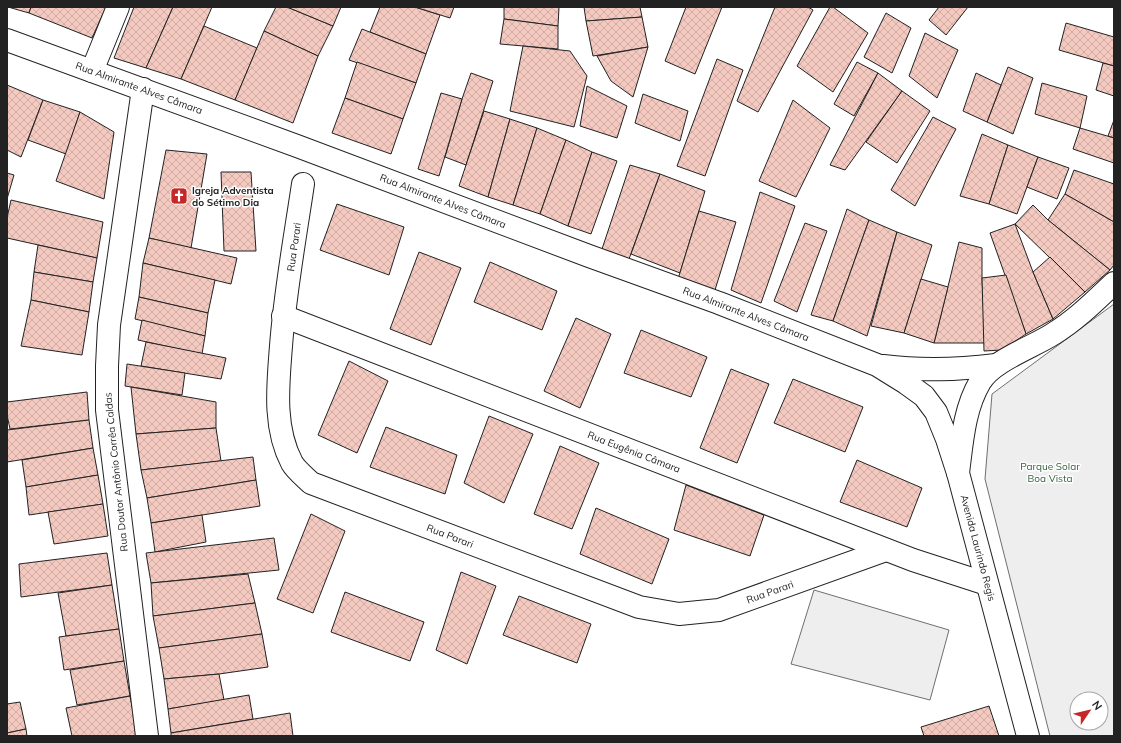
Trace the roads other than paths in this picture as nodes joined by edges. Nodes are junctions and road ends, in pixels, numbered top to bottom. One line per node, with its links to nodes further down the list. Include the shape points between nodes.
1 (118, 7): 3 (street)
2 (7, 40): 3 (street, Rua Almirante Alves Câmara)
3 (92, 70): 4 (street, Rua Almirante Alves Câmara)
4 (143, 89): 8 (street, Rua Almirante Alves Câmara, via 719,303); 13 (street, Rua Doutor Antônio Corrêa Caldas, via 110,325 107,410)
5 (303, 184): 7 (street, Rua Parari)
6 (1114, 283): 9 (street, via 1054,334)
7 (284, 316): 11 (street, Rua Eugênia Câmara); 11 (street, Rua Parari, via 278,393 280,422 292,464 311,483 639,607 679,614 719,610)
8 (877, 365): 9 (street, Rua Almirante Alves Câmara, via 958,370); 10 (street, Rua Almirante Alves Câmara, via 906,383 928,401 936,412)
9 (996, 365): 10 (street, Avenida Laurindo Regis, via 981,381 970,404)
10 (958, 473): 12 (street, Avenida Laurindo Regis)
11 (886, 550): 12 (street, Rua Eugênia Câmara)
12 (987, 584): 14 (street, Avenida Laurindo Regis)
13 (147, 736)
14 (1028, 736)

